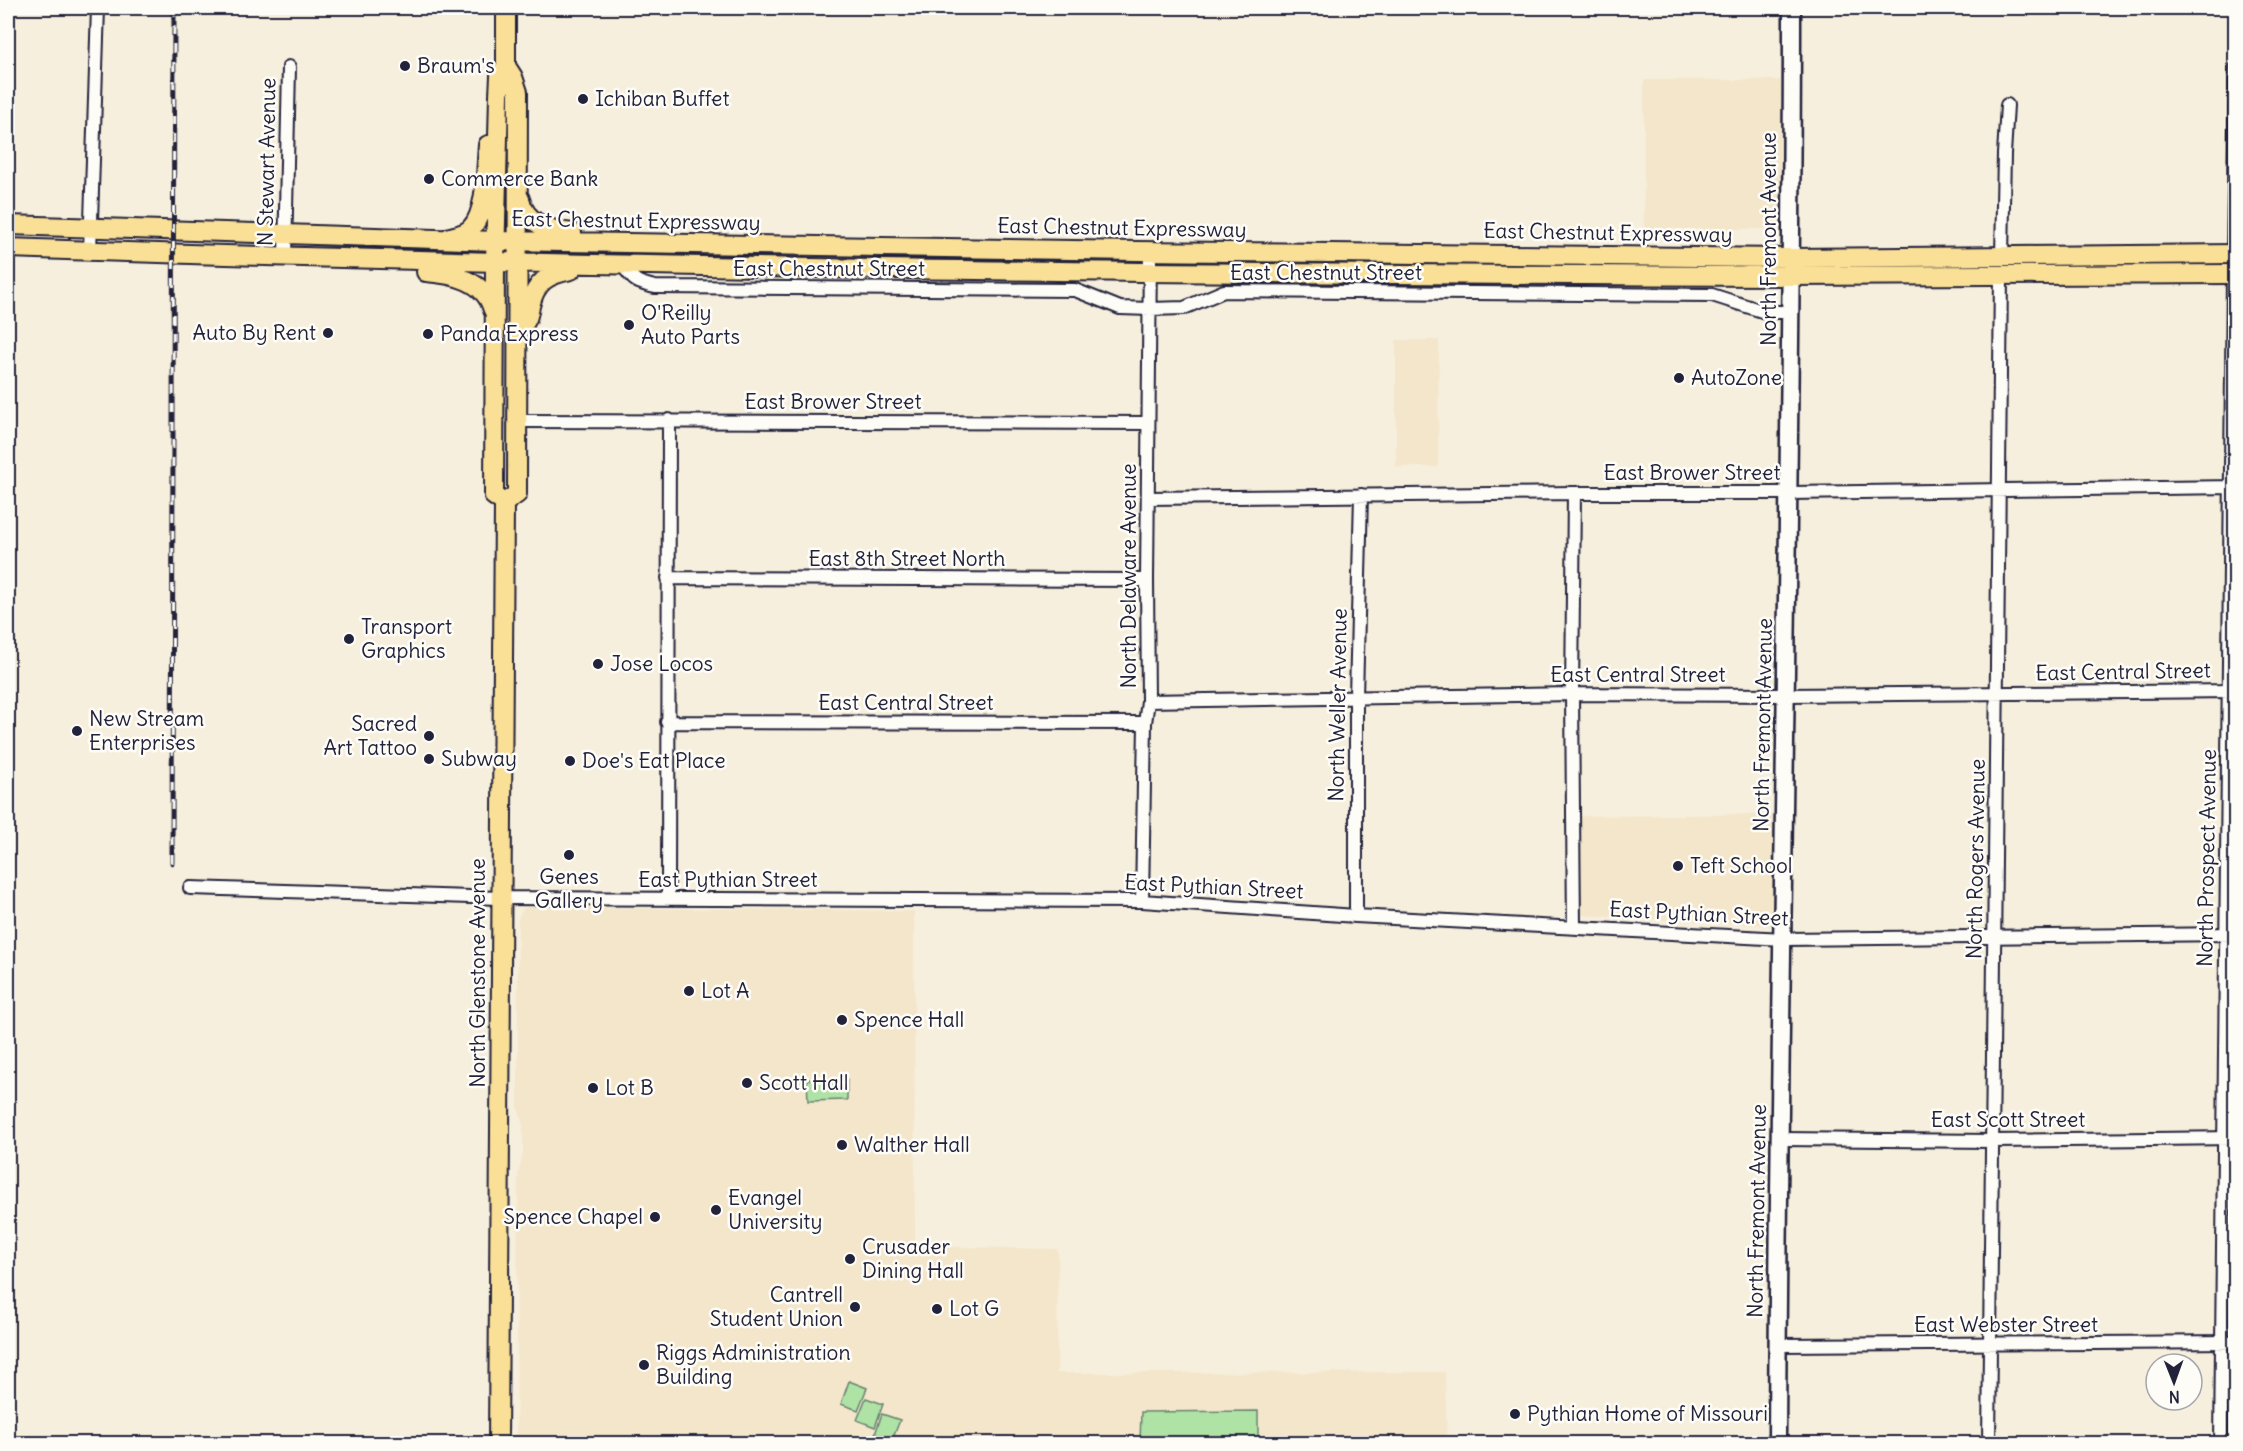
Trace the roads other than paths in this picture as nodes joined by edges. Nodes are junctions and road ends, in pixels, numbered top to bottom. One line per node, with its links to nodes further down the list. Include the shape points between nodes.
1 (98, 8): 11 (street)
2 (506, 8): 4 (main road, North Glenstone Avenue)
3 (1792, 8): 23 (street, North Fremont Avenue)
4 (506, 66): 7 (main road, North Glenstone Avenue, via 500,76); 9 (main road, North Glenstone Avenue, via 518,92)
5 (289, 67): 12 (street, N Stewart Avenue)
6 (2235, 68): 20 (street)
7 (499, 95): 13 (main road, via 490,124 478,220 465,233); 14 (main road, North Glenstone Avenue)
8 (2007, 105): 21 (street)
9 (518, 188): 15 (main road, North Glenstone Avenue); 16 (main road, via 526,216 552,230 719,237)
10 (8, 225): 11 (main road, East Chestnut Expressway)
11 (90, 229): 12 (main road, East Chestnut Expressway); 18 (street)
12 (285, 234): 13 (main road, East Chestnut Expressway); 22 (street, N Stewart Avenue)
13 (442, 240): 14 (main road, East Chestnut Expressway)
14 (496, 241): 15 (main road, East Chestnut Expressway); 24 (main road, North Glenstone Avenue)
15 (518, 242): 16 (main road, East Chestnut Expressway); 25 (main road, North Glenstone Avenue)
16 (750, 245): 19 (main road, East Chestnut Expressway)
17 (8, 248): 18 (main road, East Chestnut Expressway)
18 (90, 251): 22 (main road, East Chestnut Expressway)
19 (1150, 252): 23 (main road, East Chestnut Expressway); 28 (street, North Delaware Avenue)
20 (2234, 254): 21 (main road, East Chestnut Expressway)
21 (2002, 256): 23 (main road, East Chestnut Expressway)
22 (285, 258): 24 (main road, East Chestnut Expressway); 34 (main road, via 308,265 454,275 484,292)
23 (1791, 258): 31 (street, North Fremont Avenue)
24 (495, 263): 25 (main road, East Chestnut Expressway); 34 (main road, North Glenstone Avenue)
25 (518, 264): 26 (main road, East Chestnut Expressway); 35 (main road, North Glenstone Avenue)
26 (599, 264): 27 (main road, East Chestnut Expressway); 35 (main road, via 548,276 535,292 528,320)
27 (623, 265): 28 (main road, East Chestnut Expressway); 32 (street, East Chestnut Street, via 639,284 655,287 1075,290 1120,308)
28 (1150, 271): 31 (main road, East Chestnut Expressway); 32 (street, North Delaware Avenue)
29 (2234, 274): 30 (main road, East Chestnut Expressway); 39 (street, North Prospect Avenue)
30 (2001, 275): 31 (main road, East Chestnut Expressway); 40 (street, North Rogers Avenue)
31 (1791, 276): 33 (street, North Fremont Avenue)
32 (1150, 309): 33 (street, East Chestnut Street, via 1184,308 1224,291 1712,295 1766,312); 38 (street, North Delaware Avenue)
33 (1791, 312): 42 (street, North Fremont Avenue)
34 (495, 317): 45 (main road, North Glenstone Avenue, via 494,496)
35 (518, 330): 37 (main road, North Glenstone Avenue)
36 (669, 420): 37 (street, East Brower Street); 38 (street, East Brower Street); 46 (street)
37 (518, 421): 45 (main road, North Glenstone Avenue, via 517,494)
38 (1148, 423): 44 (street, North Delaware Avenue)
39 (2233, 487): 40 (street, East Brower Street); 48 (street, North Prospect Avenue)
40 (2000, 489): 42 (street, East Brower Street); 49 (street, North Rogers Avenue)
41 (1574, 493): 42 (street, East Brower Street); 43 (street, East Brower Street); 50 (street)
42 (1790, 493): 51 (street, North Fremont Avenue)
43 (1360, 495): 44 (street, East Brower Street); 52 (street, North Weller Avenue)
44 (1148, 498): 47 (street, North Delaware Avenue)
45 (504, 503): 57 (main road, North Glenstone Avenue)
46 (668, 578): 47 (street, East 8th Street North); 54 (street)
47 (1147, 580): 53 (street, North Delaware Avenue)
48 (2233, 691): 49 (street, East Central Street); 62 (street, North Prospect Avenue)
49 (1999, 693): 51 (street, East Central Street); 63 (street, North Rogers Avenue)
50 (1572, 694): 51 (street, East Central Street); 52 (street, East Central Street); 61 (street)
51 (1786, 695): 64 (street, North Fremont Avenue)
52 (1356, 697): 53 (street, East Central Street); 60 (street, North Weller Avenue)
53 (1148, 701): 55 (street, North Delaware Avenue)
54 (668, 722): 55 (street, East Central Street); 58 (street)
55 (1145, 723): 59 (street, North Delaware Avenue)
56 (190, 888): 57 (street, East Pythian Street)
57 (501, 898): 58 (street, East Pythian Street); 72 (main road, North Glenstone Avenue)
58 (668, 899): 59 (street, East Pythian Street)
59 (1142, 901): 60 (street, East Pythian Street)
60 (1356, 916): 61 (street, East Pythian Street)
61 (1574, 927): 64 (street, East Pythian Street)
62 (2231, 934): 63 (street, East Pythian Street); 65 (street, North Prospect Avenue)
63 (1994, 936): 64 (street, East Pythian Street); 67 (street, North Rogers Avenue)
64 (1784, 939): 66 (street, North Fremont Avenue)
65 (2229, 1138): 67 (street, East Scott Street); 68 (street, North Prospect Avenue)
66 (1781, 1139): 67 (street, East Scott Street); 70 (street, North Fremont Avenue)
67 (1992, 1140): 71 (street, North Rogers Avenue)
68 (2221, 1342): 69 (street, East Webster Street); 71 (street, East Webster Street); 75 (street, North Prospect Avenue)
69 (2235, 1342)
70 (1778, 1345): 71 (street, East Webster Street); 73 (street, North Fremont Avenue)
71 (1990, 1345): 74 (street, North Rogers Avenue)
72 (498, 1443)
73 (1777, 1443)
74 (1989, 1443)
75 (2220, 1443)

